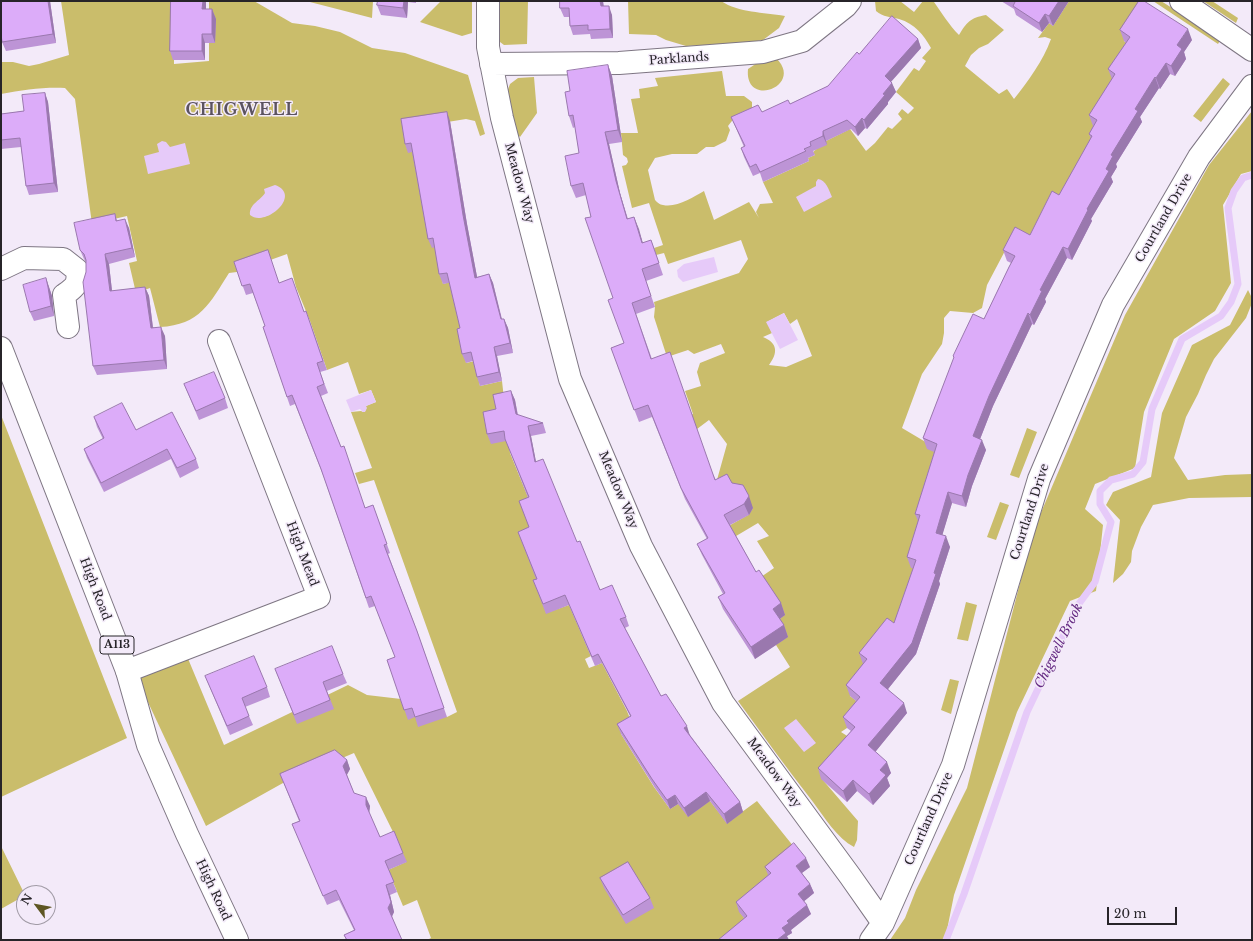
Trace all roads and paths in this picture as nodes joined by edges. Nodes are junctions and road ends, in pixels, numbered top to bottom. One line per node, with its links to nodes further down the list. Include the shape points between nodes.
1 (488, 1): 5 (street, Meadow Way, via 488,47)
2 (850, 1): 5 (street, Parklands, via 802,41 762,52 619,63)
3 (1181, 1): 4 (street)
4 (1252, 50)
5 (491, 64): 12 (street, Meadow Way, via 502,118 570,379 642,546 723,703 850,876)
6 (1252, 86): 12 (street, Courtland Drive, via 1199,157 1113,305 1039,479 953,765)
7 (1, 269): 8 (street, via 24,258 62,259 77,270 78,280 64,295)
8 (67, 327)
9 (218, 341): 11 (street, High Mead, via 318,597)
10 (1, 348): 11 (street, High Road / A113)
11 (127, 671): 13 (street, High Road / A113, via 148,745)
12 (877, 932)
13 (237, 940)

